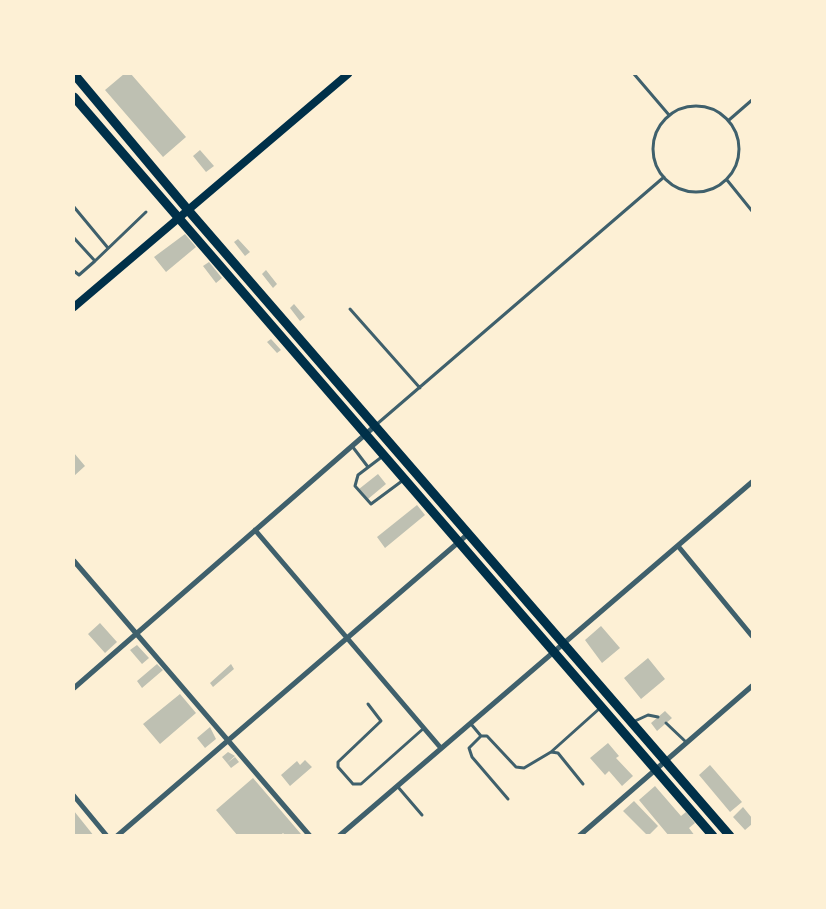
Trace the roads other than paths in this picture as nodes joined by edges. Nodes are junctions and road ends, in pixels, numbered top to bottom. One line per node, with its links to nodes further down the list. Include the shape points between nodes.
1 (74, 74): 11 (main road)
2 (348, 74): 11 (main road)
3 (634, 74): 6 (lane)
4 (74, 97): 14 (main road)
5 (753, 100): 7 (lane)
6 (669, 115): 7 (lane, via 695,106 711,108); 8 (lane, via 654,143 654,156)
7 (729, 120): 9 (lane, via 740,147 737,162)
8 (664, 177): 9 (lane, via 680,188 700,191); 21 (lane)
9 (726, 180): 12 (lane)
10 (74, 207): 16 (lane)
11 (188, 210): 14 (main road); 22 (main road)
12 (753, 211)
13 (146, 212): 16 (lane)
14 (179, 219): 19 (main road); 23 (main road)
15 (74, 238): 17 (lane)
16 (108, 248): 17 (lane)
17 (95, 261): 18 (lane, via 79,274)
18 (74, 271)
19 (74, 307)
20 (350, 309): 21 (lane)
21 (420, 388): 22 (lane)
22 (375, 426): 23 (street); 30 (main road)
23 (366, 434): 24 (street); 25 (main road)
24 (352, 446): 26 (lane); 29 (street)
25 (384, 455): 26 (lane); 27 (main road)
26 (368, 467): 27 (lane, via 354,482 371,504)
27 (405, 479): 31 (main road)
28 (753, 482): 32 (street)
29 (255, 530): 34 (street); 36 (street)
30 (468, 533): 31 (street); 37 (main road)
31 (459, 541): 36 (street); 38 (main road)
32 (678, 546): 35 (street); 37 (street)
33 (74, 561): 34 (street)
34 (136, 633): 40 (street); 49 (street)
35 (753, 636)
36 (346, 638): 47 (street); 49 (street)
37 (562, 644): 38 (street); 45 (main road)
38 (553, 652): 42 (main road); 44 (street)
39 (753, 686): 50 (street)
40 (74, 688)
41 (368, 704): 47 (lane, via 381,721 338,762 353,784 361,784)
42 (601, 707): 52 (lane); 54 (main road)
43 (658, 717): 45 (lane, via 648,715)
44 (470, 723): 48 (lane); 51 (street)
45 (631, 723): 53 (main road)
46 (666, 723): 50 (lane)
47 (424, 728): 51 (street)
48 (480, 736): 52 (lane, via 487,736 516,767 524,768); 58 (lane, via 469,748 472,757)
49 (229, 739): 61 (street); 62 (street)
50 (686, 742): 53 (street)
51 (440, 747): 56 (street)
52 (551, 752): 55 (lane, via 564,759)
53 (664, 761): 54 (street); 66 (main road)
54 (655, 769): 64 (street); 65 (main road)
55 (583, 784)
56 (396, 785): 59 (lane); 63 (street)
57 (74, 796): 60 (street)
58 (508, 799)
59 (422, 814)
60 (107, 836)
61 (117, 836)
62 (310, 836)
63 (339, 836)
64 (579, 836)
65 (713, 836)
66 (730, 836)

